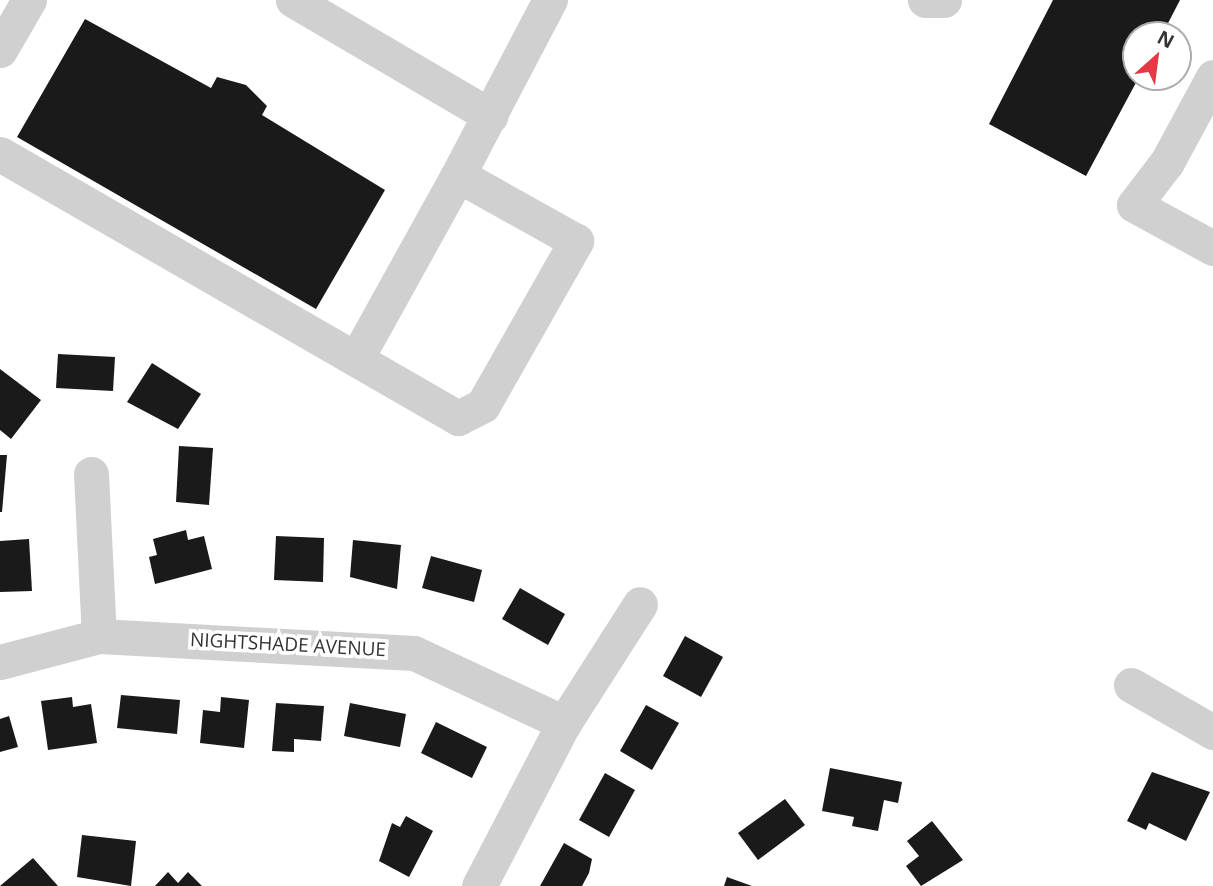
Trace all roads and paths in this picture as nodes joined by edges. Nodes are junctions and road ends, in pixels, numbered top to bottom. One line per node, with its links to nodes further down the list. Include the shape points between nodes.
1 (29, 0): 6 (street)
2 (293, 0): 8 (street)
3 (550, 0): 8 (street)
4 (925, 0): 5 (street)
5 (944, 0)
6 (0, 50)
7 (1213, 77): 11 (street, via 1167,162 1134,205)
8 (491, 116): 10 (street)
9 (0, 154): 12 (street)
10 (457, 176): 12 (street); 12 (street, via 576,241 483,405 458,418)
11 (1213, 248)
12 (356, 359)
13 (91, 474): 15 (street)
14 (640, 604): 18 (street)
15 (99, 636): 16 (street, NIGHTSHADE AVENUE); 18 (street, NIGHTSHADE AVENUE, via 414,653)
16 (0, 662)
17 (1131, 685): 19 (street)
18 (564, 723): 20 (street)
19 (1213, 732)
20 (479, 886)

